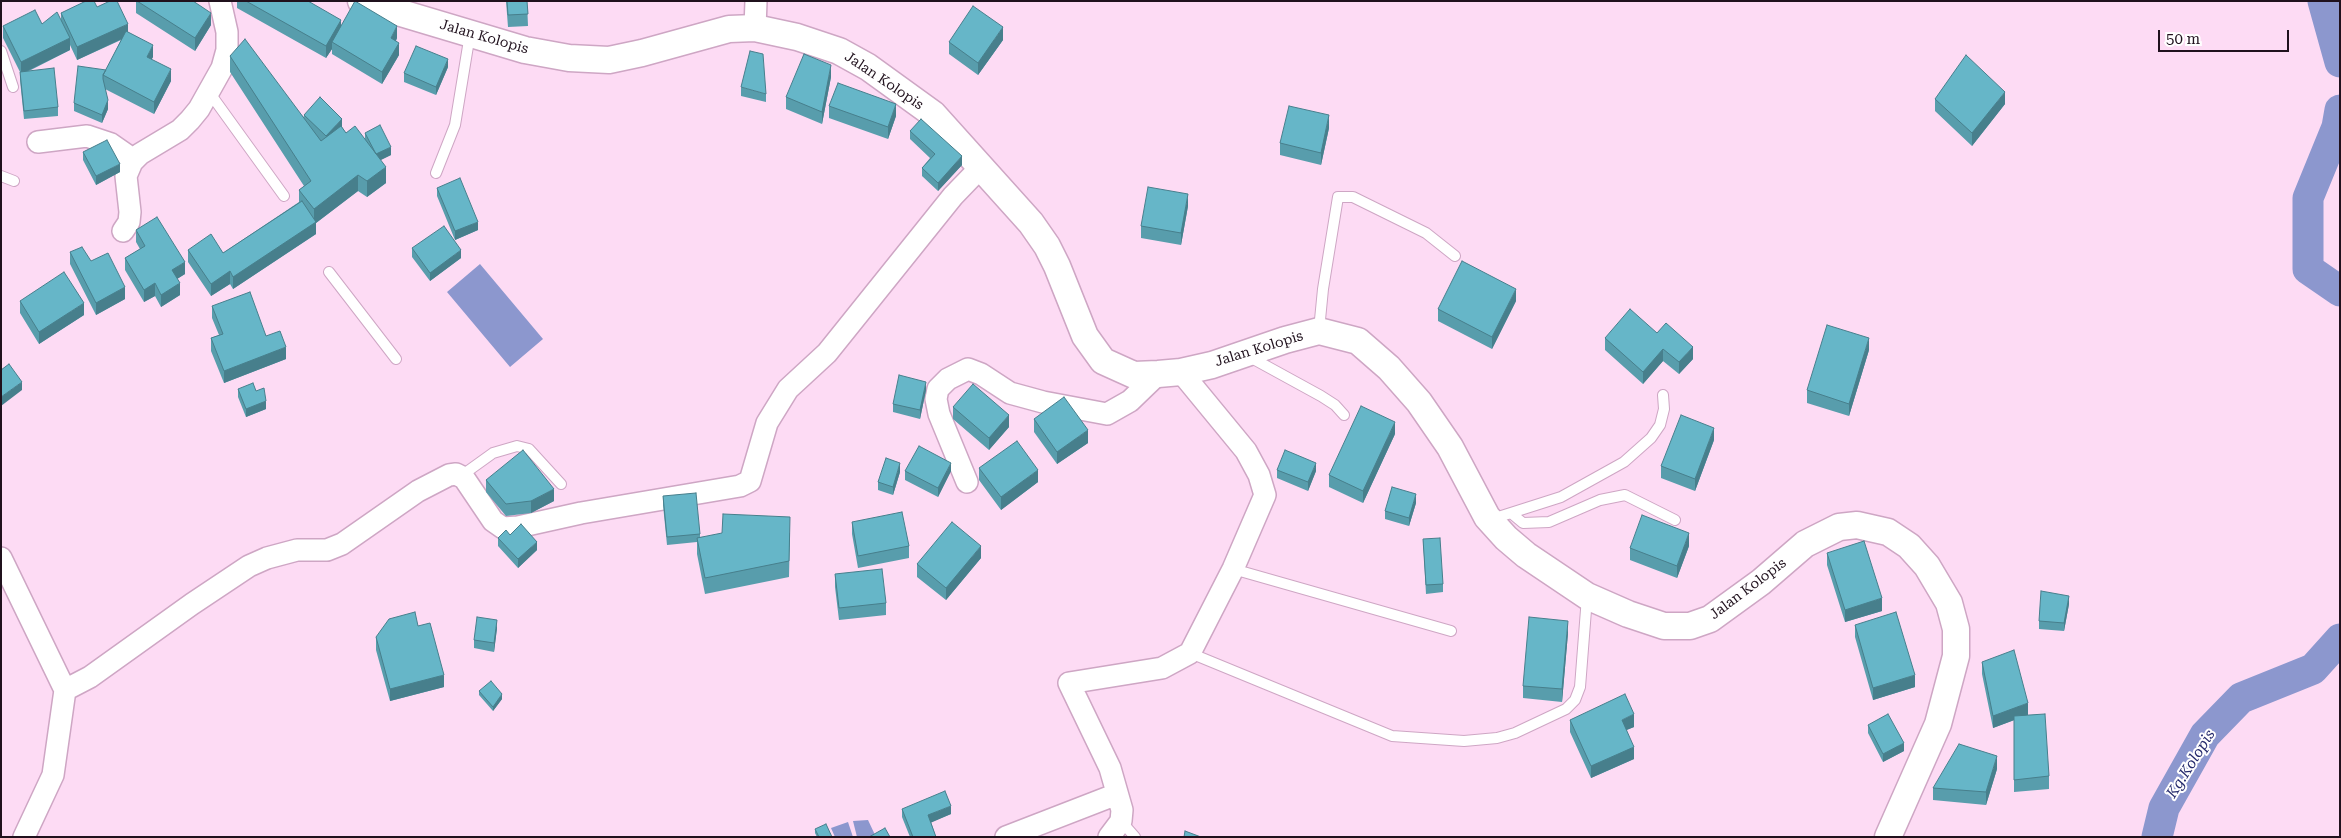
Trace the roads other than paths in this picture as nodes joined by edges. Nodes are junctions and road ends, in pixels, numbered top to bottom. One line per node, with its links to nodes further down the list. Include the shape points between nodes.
1 (220, 1): 8 (street, via 227,32 227,50)
2 (361, 1): 5 (street, Jalan Kolopis)
3 (756, 1): 4 (street)
4 (755, 28): 5 (street, Jalan Kolopis, via 729,29 609,60 534,52); 11 (street, Jalan Kolopis, via 839,51 868,67 933,114)
5 (470, 33): 12 (lane, via 455,125)
6 (1, 51): 7 (lane)
7 (13, 87)
8 (209, 92): 10 (street, via 180,130); 15 (lane)
9 (38, 142): 10 (street, via 86,136 111,144)
10 (134, 160): 16 (street, via 126,176 130,212 129,222)
11 (980, 167): 22 (street, Jalan Kolopis, via 1048,246 1085,336 1103,361 1134,375); 25 (street, via 827,352 788,389 767,423 753,473 745,484 503,528 493,521)
12 (436, 173)
13 (1, 176): 14 (lane)
14 (14, 181)
15 (284, 196)
16 (123, 231)
17 (1455, 256): 19 (lane, via 1426,233 1353,197 1338,197)
18 (329, 272): 21 (lane)
19 (1319, 331): 20 (street, Jalan Kolopis); 28 (street, Jalan Kolopis, via 1358,341 1389,368 1419,402)
20 (1245, 354): 22 (street, Jalan Kolopis); 24 (lane, via 1321,396)
21 (396, 359)
22 (1170, 373): 26 (street, via 1106,414 1010,393 968,369 954,376 938,389 936,400); 31 (street, via 1246,451 1259,475 1264,494)
23 (1663, 396): 28 (lane, via 1660,425 1651,438 1624,462 1561,497)
24 (1344, 415)
25 (461, 476): 27 (lane, via 493,453 517,446 529,449); 35 (street, via 450,475 431,484 342,544 327,550 284,553 249,566)
26 (967, 482)
27 (561, 484)
28 (1500, 517): 29 (lane, via 1539,524 1557,520 1609,497 1625,495); 32 (street, Jalan Kolopis, via 1526,555)
29 (1675, 520)
30 (1, 558): 35 (street)
31 (1232, 569): 33 (lane); 34 (street)
32 (1587, 596): 34 (lane, via 1580,687 1575,700 1566,709 1497,738 1464,741 1392,736); 40 (street, Jalan Kolopis, via 1664,626 1690,626 1710,619 1761,582 1805,544 1839,528 1857,525 1888,532 1909,546 1927,566 1949,603 1956,629 1956,656 1938,724)
33 (1452, 631)
34 (1190, 653): 36 (street, via 1162,668 1068,683 1110,768)
35 (65, 690): 38 (street, via 53,775)
36 (1117, 794): 37 (street, via 1122,810); 39 (street)
37 (1121, 831)
38 (24, 837)
39 (1006, 837)
40 (1888, 837)

